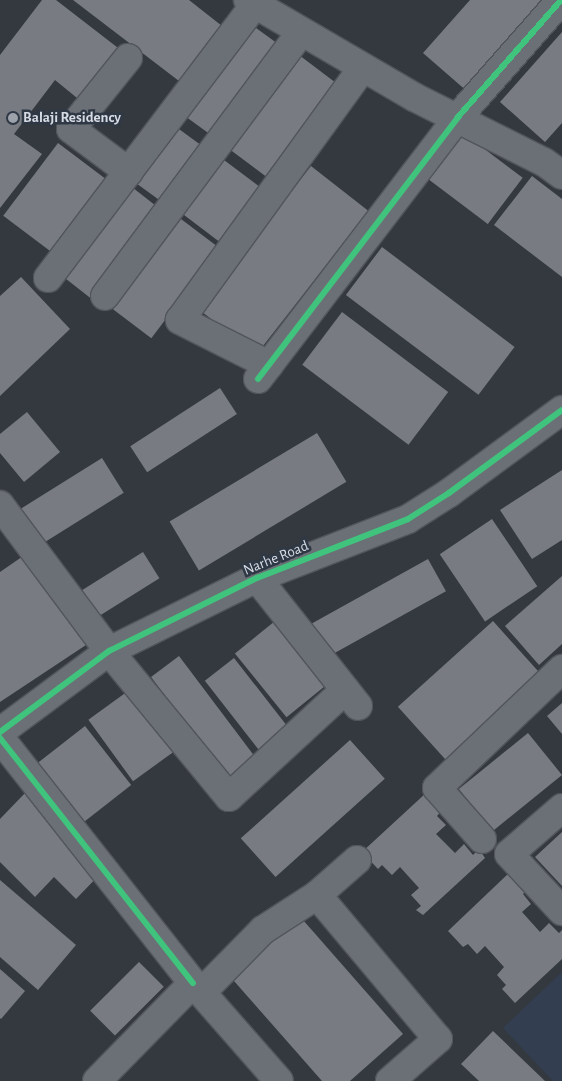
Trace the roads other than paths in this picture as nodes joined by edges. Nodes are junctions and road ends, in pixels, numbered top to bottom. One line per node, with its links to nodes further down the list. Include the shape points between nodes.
1 (561, 0): 6 (street)
2 (251, 2): 3 (street); 7 (street)
3 (301, 32): 5 (street); 10 (street)
4 (128, 58): 7 (street, via 70,129)
5 (362, 67): 6 (street); 6 (street, via 180,320 264,372)
6 (458, 118): 8 (street, via 544,162)
7 (129, 172): 9 (street)
8 (562, 175)
9 (48, 278)
10 (105, 296)
11 (562, 410): 13 (street, Narhe Road, via 408,519)
12 (0, 505): 14 (street)
13 (257, 578): 14 (street, Narhe Road); 14 (street, via 351,698 228,797)
14 (109, 651): 16 (street, Narhe Road)
15 (562, 669): 19 (street, via 437,788)
16 (0, 732)
17 (0, 738): 23 (street)
18 (562, 808): 22 (street, via 509,854)
19 (482, 839)
20 (357, 860): 21 (street)
21 (317, 895): 23 (street, via 263,930); 26 (street, via 438,1039)
22 (562, 911)
23 (198, 987): 24 (street); 25 (street)
24 (97, 1081)
25 (280, 1081)
26 (390, 1081)

